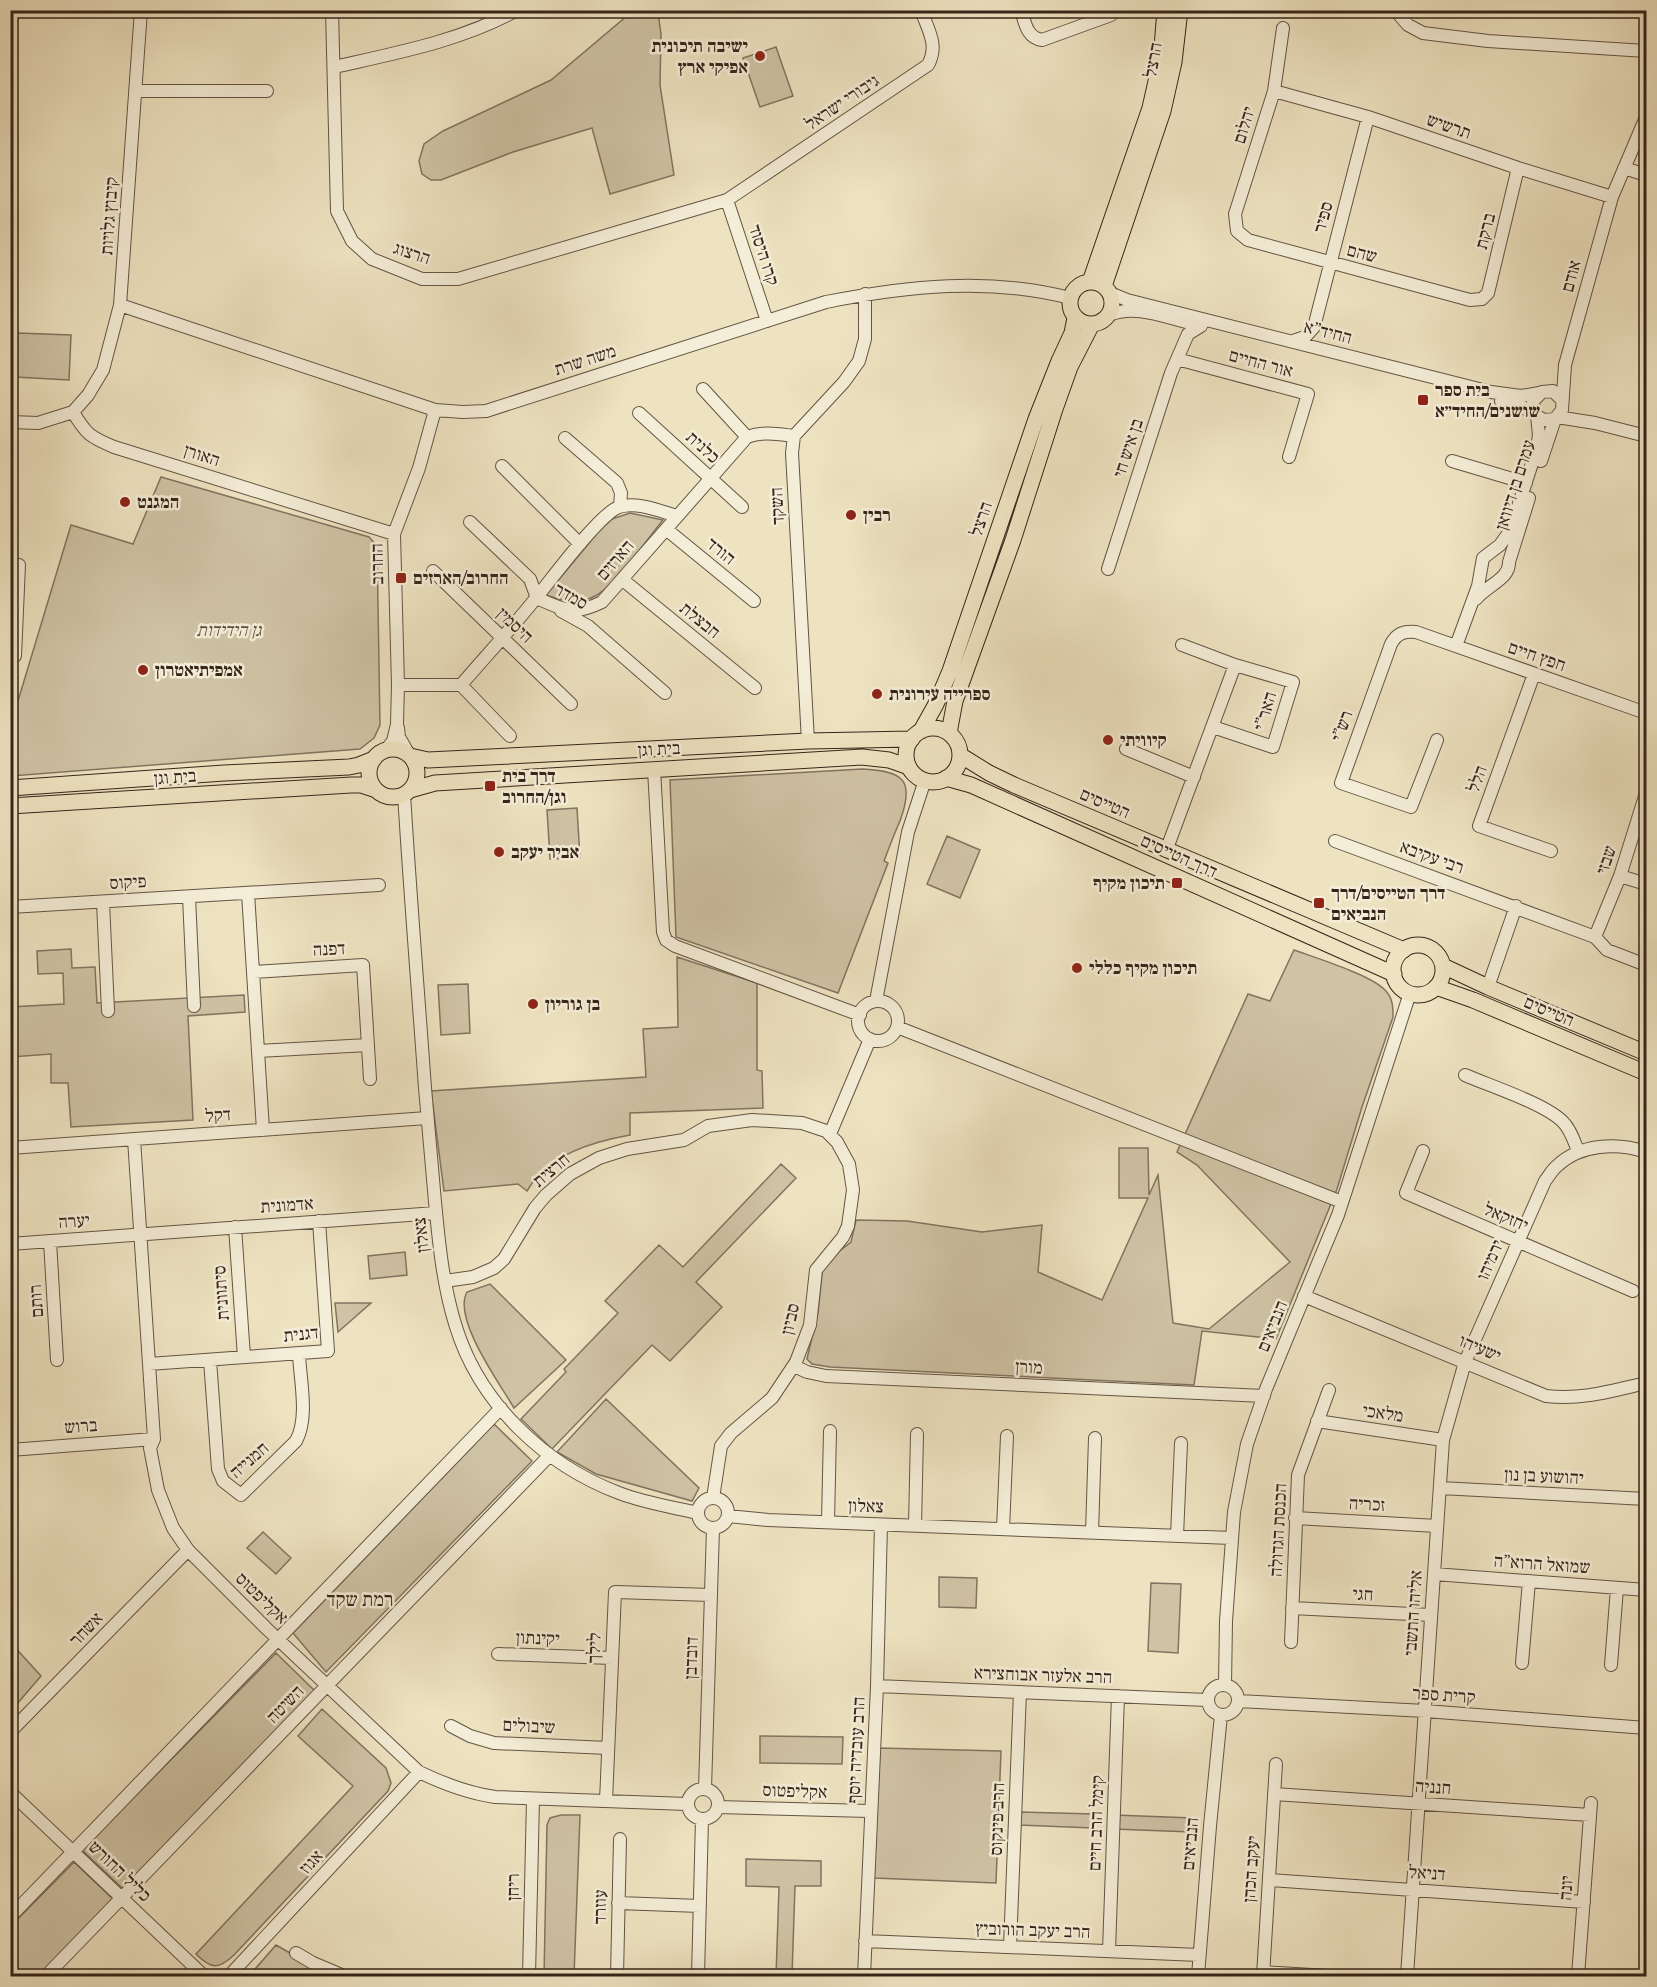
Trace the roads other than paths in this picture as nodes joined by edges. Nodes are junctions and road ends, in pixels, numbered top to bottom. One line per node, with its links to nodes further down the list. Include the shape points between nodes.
1 (12, 10): 12 (street)
2 (141, 10): 17 (street, קיבוץ גלויות)
3 (333, 10): 14 (street, הרצוג)
4 (517, 10): 14 (street, via 493,24 409,50)
5 (921, 10): 24 (street, גיבורי ישראל, via 933,44 928,65)
6 (1021, 10): 7 (street, via 1029,34 1042,40 1111,15)
7 (1115, 10)
8 (1166, 10): 27 (main road, הרצל, via 1150,108)
9 (1180, 10): 27 (main road, הרצל, via 1174,62 1162,111)
10 (1395, 10): 13 (street, via 1408,25 1423,33 1488,42)
11 (1283, 28): 16 (street, יהלום)
12 (10, 38)
13 (1647, 51)
14 (334, 67): 24 (street, הרצוג, via 337,212 352,241 372,259 422,279 458,279)
15 (267, 91): 17 (street)
16 (1274, 91): 18 (street, תרשיש); 25 (street, יהלום, via 1235,214)
17 (136, 92): 31 (street, קיבוץ גלויות)
18 (1368, 117): 20 (street, תרשיש); 26 (street, ספיר)
19 (1647, 117): 21 (street, אודם)
20 (1518, 168): 23 (street, תרשיש); 30 (street, ברקת, via 1488,293)
21 (1624, 168): 22 (street); 23 (street, אודם)
22 (1647, 175)
23 (1611, 197): 43 (street, אודם)
24 (727, 200): 35 (street, קרו היסוד)
25 (1238, 231): 26 (street, שהם, via 1248,240)
26 (1330, 263): 30 (street, שהם, via 1470,300); 38 (street, ספיר)
27 (1101, 287): 29 (main road, via 1077,286); 32 (main road, via 1112,300); 40 (street, החיד"א, via 1127,300)
28 (865, 294): 29 (street, משה שרת, via 930,286 983,285 1046,291); 35 (street, משה שרת); 54 (street, via 865,339 860,361)
29 (1070, 298): 33 (main road)
30 (1482, 299)
31 (120, 305): 47 (street, משה שרת); 48 (street, קיבוץ גלויות, via 103,370)
32 (1109, 315): 34 (street, החיד"א, via 1133,311); 36 (main road)
33 (1075, 318): 36 (main road); 97 (main road, הרצל, via 1036,418 950,671 936,704)
34 (1173, 319): 37 (street, החיד"א); 39 (street)
35 (767, 321): 47 (street, משה שרת, via 486,411)
36 (1092, 324): 96 (main road, הרצל, via 1055,409 955,701)
37 (1201, 326): 39 (street, בן איש חי); 50 (street, החיד"א, via 1513,403)
38 (1314, 327): 40 (street, via 1305,337); 41 (street)
39 (1185, 339): 42 (street, בן איש חי)
40 (1293, 341): 41 (street, החיד"א)
41 (1321, 348): 45 (street, החיד"א, via 1499,394 1521,396)
42 (1177, 359): 58 (street, אור החיים, via 1308,394); 73 (street, בן איש חי)
43 (1565, 365): 45 (street, אודם); 46 (street, אודם)
44 (703, 389): 56 (street)
45 (1542, 392): 46 (street, via 1553,391); 50 (street, via 1533,401)
46 (1562, 402): 51 (street, via 1563,410); 53 (street, via 1578,416)
47 (435, 410): 68 (street, החרוב, via 419,468)
48 (73, 412): 52 (street, via 38,423); 68 (street, האורן, via 84,430 114,447)
49 (639, 413): 61 (street, כלנית)
50 (1536, 415): 51 (street, via 1544,420); 62 (street, עמרם בן דיוואן, via 1539,435)
51 (1556, 418): 53 (street); 71 (street, עמרם בן דיוואן)
52 (10, 422)
53 (1595, 423): 55 (street)
54 (795, 436): 56 (street, via 758,433); 100 (street, השקד, via 792,467)
55 (1647, 436)
56 (747, 437): 61 (street, הארזים)
57 (565, 438): 63 (street, via 617,483)
58 (1289, 457)
59 (1452, 461): 62 (street, עמרם בן דיוואן)
60 (502, 466): 69 (street)
61 (710, 478): 64 (street, כלנית); 65 (street, הארזים)
62 (1526, 483): 70 (street, עמרם בן דיוואן, via 1510,531)
63 (620, 506): 65 (street, via 635,505); 69 (street, הארזים)
64 (742, 507)
65 (677, 516): 67 (street, הארזים)
66 (470, 522): 78 (street, סמדר, via 530,579)
67 (666, 529): 76 (street, הארזים); 79 (street, הורד)
68 (394, 534): 88 (street, החרוב)
69 (580, 543): 78 (street, הארזים)
70 (1490, 552): 71 (street, via 1503,554); 75 (street, via 1482,562)
71 (1509, 562): 77 (street, via 1506,575)
72 (10, 564): 85 (street, via 19,565 15,656)
73 (1108, 569)
74 (433, 571): 82 (street, היסמין)
75 (1482, 571): 77 (street); 80 (street)
76 (622, 580): 78 (street, הארזים, via 603,602 586,610 564,610); 90 (street, חבצלת)
77 (1497, 580): 80 (street)
78 (537, 598): 82 (street, הארזים); 91 (street, סמדר, via 588,626)
79 (754, 601)
80 (1472, 605): 84 (street)
81 (1416, 632): 84 (street, חפץ חיים); 99 (street, רש"י, via 1401,633 1391,644 1341,783 1411,807)
82 (503, 638): 89 (street, הארזים); 92 (street, היסמין)
83 (1182, 645): 86 (street, האר"י)
84 (1456, 646): 87 (street, חפץ חיים)
85 (10, 656)
86 (1235, 666): 95 (street); 95 (street, האר"י, via 1293,682 1273,747)
87 (1534, 674): 93 (street, חפץ חיים); 117 (street, הלל, via 1479,826)
88 (398, 684): 89 (street); 94 (street, החרוב)
89 (461, 685): 98 (street)
90 (755, 688)
91 (665, 693)
92 (571, 704)
93 (1647, 713)
94 (397, 724): 102 (street, החרוב, via 393,741); 104 (street, החרוב)
95 (1213, 727): 107 (street)
96 (949, 733): 97 (main road, via 933,728); 103 (main road)
97 (916, 735): 100 (main road, בית וגן); 105 (main road, via 907,750)
98 (510, 736)
99 (1437, 740)
100 (808, 741): 104 (main road, בית וגן, via 428,760)
101 (1126, 749): 107 (street)
102 (380, 754): 104 (main road, via 397,749); 110 (main road, בית וגן, via 349,767); 111 (main road, via 369,773)
103 (960, 754): 108 (main road, via 957,767); 116 (main road, הטייסים, via 1014,786)
104 (409, 755): 112 (main road, via 416,765 416,780)
105 (909, 767): 106 (main road, בית וגן, via 889,759 862,756); 109 (main road)
106 (654, 769): 112 (main road, בית וגן, via 435,783); 138 (street, via 665,939)
107 (1194, 777): 116 (street)
108 (946, 778): 109 (main road); 131 (main road, דרך הטייסים, via 981,790)
109 (925, 780): 135 (street, via 908,832)
110 (10, 788)
111 (376, 790): 112 (main road, via 386,795); 114 (main road, בית וגן, via 351,785)
112 (403, 793): 147 (street, צאלון)
113 (1647, 793): 118 (street, שבזי)
114 (10, 806)
115 (1335, 841): 124 (street, רבי עקיבא)
116 (1166, 850): 127 (main road, הטייסים)
117 (1551, 850)
118 (1620, 876): 119 (street); 126 (street, שבזי)
119 (1647, 884)
120 (379, 885): 121 (street, פיקוס)
121 (248, 893): 122 (street, פיקוס); 130 (street)
122 (189, 897): 123 (street, פיקוס); 136 (street)
123 (103, 902): 125 (street, פיקוס); 137 (street)
124 (1516, 906): 126 (street, רבי עקיבא); 133 (street)
125 (10, 907)
126 (1595, 937): 128 (street, רבי עקיבא, via 1607,950)
127 (1404, 950): 129 (main road, via 1414,945 1430,948); 131 (main road, via 1396,958)
128 (1647, 965)
129 (1443, 966): 132 (main road); 133 (main road, הטייסים)
130 (253, 972): 141 (street, דפנה, via 363,965); 142 (street)
131 (1394, 974): 134 (main road, via 1401,987)
132 (1436, 987): 134 (main road, via 1422,994); 144 (main road, הטייסים)
133 (1488, 987): 143 (main road, הטייסים)
134 (1410, 993): 155 (street, הנביאים)
135 (876, 1001): 138 (street, via 865,1006); 139 (street, via 894,1008)
136 (195, 1006)
137 (108, 1011)
138 (860, 1015): 140 (street, via 861,1030)
139 (897, 1028): 140 (street, via 883,1040); 155 (street)
140 (870, 1039): 149 (street)
141 (368, 1045): 142 (street); 146 (street, דפנה)
142 (258, 1051): 148 (street)
143 (1647, 1053)
144 (1647, 1072)
145 (1465, 1075): 153 (street, via 1549,1110 1564,1122)
146 (370, 1079)
147 (427, 1118): 148 (street, דקל); 156 (street, צאלון)
148 (263, 1130): 150 (street, דקל)
149 (830, 1134): 163 (street, חרצית, via 811,1126 752,1120 708,1126 684,1140 627,1149 599,1158 557,1184 535,1208 504,1259 494,1268 473,1277); 172 (street, סביון, via 849,1164 852,1206 843,1237 816,1270 810,1325)
150 (134, 1139): 151 (street, דקל); 159 (street, אקליפטוס)
151 (10, 1148)
152 (1423, 1151): 161 (street, יחזקאל, via 1406,1193)
153 (1578, 1151): 154 (street, via 1624,1147); 161 (street, ירמיהו, via 1557,1166 1545,1181)
154 (1647, 1152)
155 (1342, 1202): 165 (street, הנביאים)
156 (436, 1212): 157 (street, אדמונית); 163 (street, צאלון)
157 (319, 1221): 158 (street, אדמונית); 166 (street, דגנית, via 328,1351)
158 (235, 1227): 159 (street, אדמונית); 167 (street, סיתוונית)
159 (140, 1234): 160 (street, יערה); 171 (street, אקליפטוס)
160 (50, 1241): 162 (street, יערה); 169 (street, רותם)
161 (1518, 1242): 164 (street, יחזקאל); 170 (street, ירמיהו)
162 (10, 1244)
163 (445, 1281): 176 (street, צאלון, via 465,1349)
164 (1633, 1291)
165 (1304, 1296): 170 (street, ישעיהו); 175 (street, הנביאים)
166 (298, 1354): 167 (street, דגנית); 168 (street, חמנייה, via 303,1419 299,1435 240,1495 223,1481 218,1469)
167 (244, 1357): 168 (street, דגנית)
168 (210, 1359): 171 (street, דגנית)
169 (57, 1360)
170 (1465, 1362): 173 (street, ישעיהו, via 1546,1396 1583,1397); 183 (street, אליהו התשבי)
171 (149, 1364): 182 (street, אקליפטוס)
172 (794, 1366): 175 (street, מורן, via 826,1376); 188 (street, סביון, via 772,1398 730,1433 721,1446)
173 (1647, 1383)
174 (1329, 1390): 177 (street, הכנסת הגדולה)
175 (1264, 1396): 201 (street, הנביאים, via 1243,1461)
176 (501, 1408): 186 (street, צאלון); 210 (street)
177 (1317, 1421): 183 (street, מלאכי); 192 (street, הכנסת הגדולה, via 1298,1475)
178 (830, 1431): 193 (street)
179 (917, 1434): 195 (street)
180 (1007, 1436): 198 (street)
181 (1095, 1438): 199 (street)
182 (154, 1439): 185 (street, ברוש); 202 (street, אקליפטוס, via 150,1448 158,1490 173,1528)
183 (1443, 1440): 187 (street, אליהו התשבי)
184 (1181, 1443): 200 (street)
185 (10, 1450)
186 (549, 1456): 190 (street, צאלון, via 621,1494); 217 (street, השיטה)
187 (1440, 1488): 189 (street, יהושוע בן נון); 196 (street, אליהו התשבי)
188 (714, 1498): 190 (street, via 703,1503); 191 (street, via 726,1504)
189 (1647, 1499)
190 (698, 1513): 197 (street, via 703,1524)
191 (728, 1516): 193 (street, צאלון); 197 (street, via 724,1524)
192 (1295, 1518): 196 (street, זכריה); 208 (street, הכנסת הגדולה)
193 (828, 1522): 194 (street, צאלון)
194 (881, 1524): 195 (street, צאלון); 218 (street, הרב עובדיה יוסף)
195 (915, 1526): 198 (street, צאלון)
196 (1437, 1526): 203 (street, אליהו התשבי)
197 (714, 1528): 207 (street, דובדבן)
198 (1003, 1529): 199 (street, צאלון)
199 (1092, 1533): 200 (street, צאלון)
200 (1177, 1536): 201 (street, צאלון)
201 (1232, 1538): 216 (street, הנביאים)
202 (188, 1550): 210 (street, אקליפטוס); 227 (street, אשחר)
203 (1434, 1574): 204 (street, שמואל הרוא"ה); 209 (street, אליהו התשבי)
204 (1529, 1581): 205 (street, שמואל הרוא"ה); 214 (street)
205 (1617, 1588): 206 (street, שמואל הרוא"ה); 215 (street)
206 (1647, 1590)
207 (711, 1595): 213 (street, לילך, via 615,1592); 231 (street, דובדבן)
208 (1292, 1608): 209 (street, חגי); 211 (street, הכנסת הגדולה)
209 (1431, 1615): 223 (street, אליהו התשבי)
210 (278, 1639): 217 (street, אקליפטוס); 243 (street)
211 (1291, 1642)
212 (498, 1654): 213 (street, יקינתון)
213 (612, 1658): 228 (street, לילך)
214 (1522, 1663)
215 (1611, 1665)
216 (1225, 1685): 221 (street, via 1211,1690); 222 (street, via 1233,1689)
217 (328, 1686): 230 (street, אקליפטוס); 246 (street, השיטה)
218 (877, 1686): 219 (street, הרב אלעזר אבוחצירא); 240 (street, הרב עובדיה יוסף)
219 (1020, 1692): 220 (street, הרב אלעזר אבוחצירא); 252 (street, הרב פינקוס)
220 (1118, 1696): 221 (street, הרב אלעזר אבוחצירא); 253 (street, קימל הרב חיים)
221 (1208, 1700): 224 (street, via 1210,1708)
222 (1238, 1701): 223 (street, קרית ספר); 224 (street, via 1233,1712)
223 (1425, 1711): 226 (street, קרית ספר); 237 (street, אליהו התשבי)
224 (1221, 1715): 255 (street, הנביאים)
225 (451, 1726): 228 (street, שיבולים, via 494,1743)
226 (1647, 1728)
227 (10, 1732)
228 (608, 1748): 235 (street, לילך)
229 (1276, 1764): 233 (street, יעקב הכהן)
230 (419, 1772): 234 (street, אקליפטוס, via 473,1793); 259 (street, אגוז)
231 (705, 1789): 236 (street, via 694,1792); 238 (street, via 715,1795)
232 (10, 1792): 243 (street, כליל החורש)
233 (1274, 1794): 237 (street, חנניה); 244 (street, יעקב הכהן)
234 (533, 1799): 235 (street, אקליפטוס); 261 (street, ריחן)
235 (606, 1801): 236 (street, אקליפטוס)
236 (687, 1804): 241 (street, via 692,1815)
237 (1419, 1804): 239 (street, חנניה); 245 (street, אליהו התשבי)
238 (718, 1807): 240 (street, אקליפטוס); 241 (street, via 714,1815)
239 (1591, 1809): 247 (street, יונה)
240 (870, 1811): 251 (street, הרב עובדיה יוסף)
241 (702, 1820): 249 (street)
242 (620, 1839): 248 (street, עוזרד)
243 (73, 1850): 246 (street, כליל החורש); 250 (street)
244 (1269, 1880): 245 (street, דניאל); 256 (street, יעקב הכהן)
245 (1413, 1890): 247 (street, דניאל); 267 (street, אליהו התשבי)
246 (122, 1899): 257 (street, השיטה); 258 (street, כליל החורש)
247 (1584, 1902): 268 (street, יונה)
248 (618, 1903): 249 (street); 262 (street, עוזרד)
249 (700, 1906): 263 (street)
250 (10, 1917)
251 (865, 1941): 252 (street, הרב יעקב הורוביץ); 264 (street, הרב עובדיה יוסף)
252 (1010, 1947): 253 (street, הרב יעקב הורוביץ)
253 (1109, 1951): 255 (street, הרב יעקב הורוביץ)
254 (296, 1953): 260 (street)
255 (1199, 1954): 265 (street, הנביאים)
256 (1263, 1974): 266 (street)
257 (46, 1977)
258 (204, 1977)
259 (229, 1977)
260 (344, 1977)
261 (529, 1977)
262 (617, 1977)
263 (698, 1977)
264 (864, 1977)
265 (1198, 1977)
266 (1329, 1977)
267 (1407, 1977)
268 (1578, 1977)

